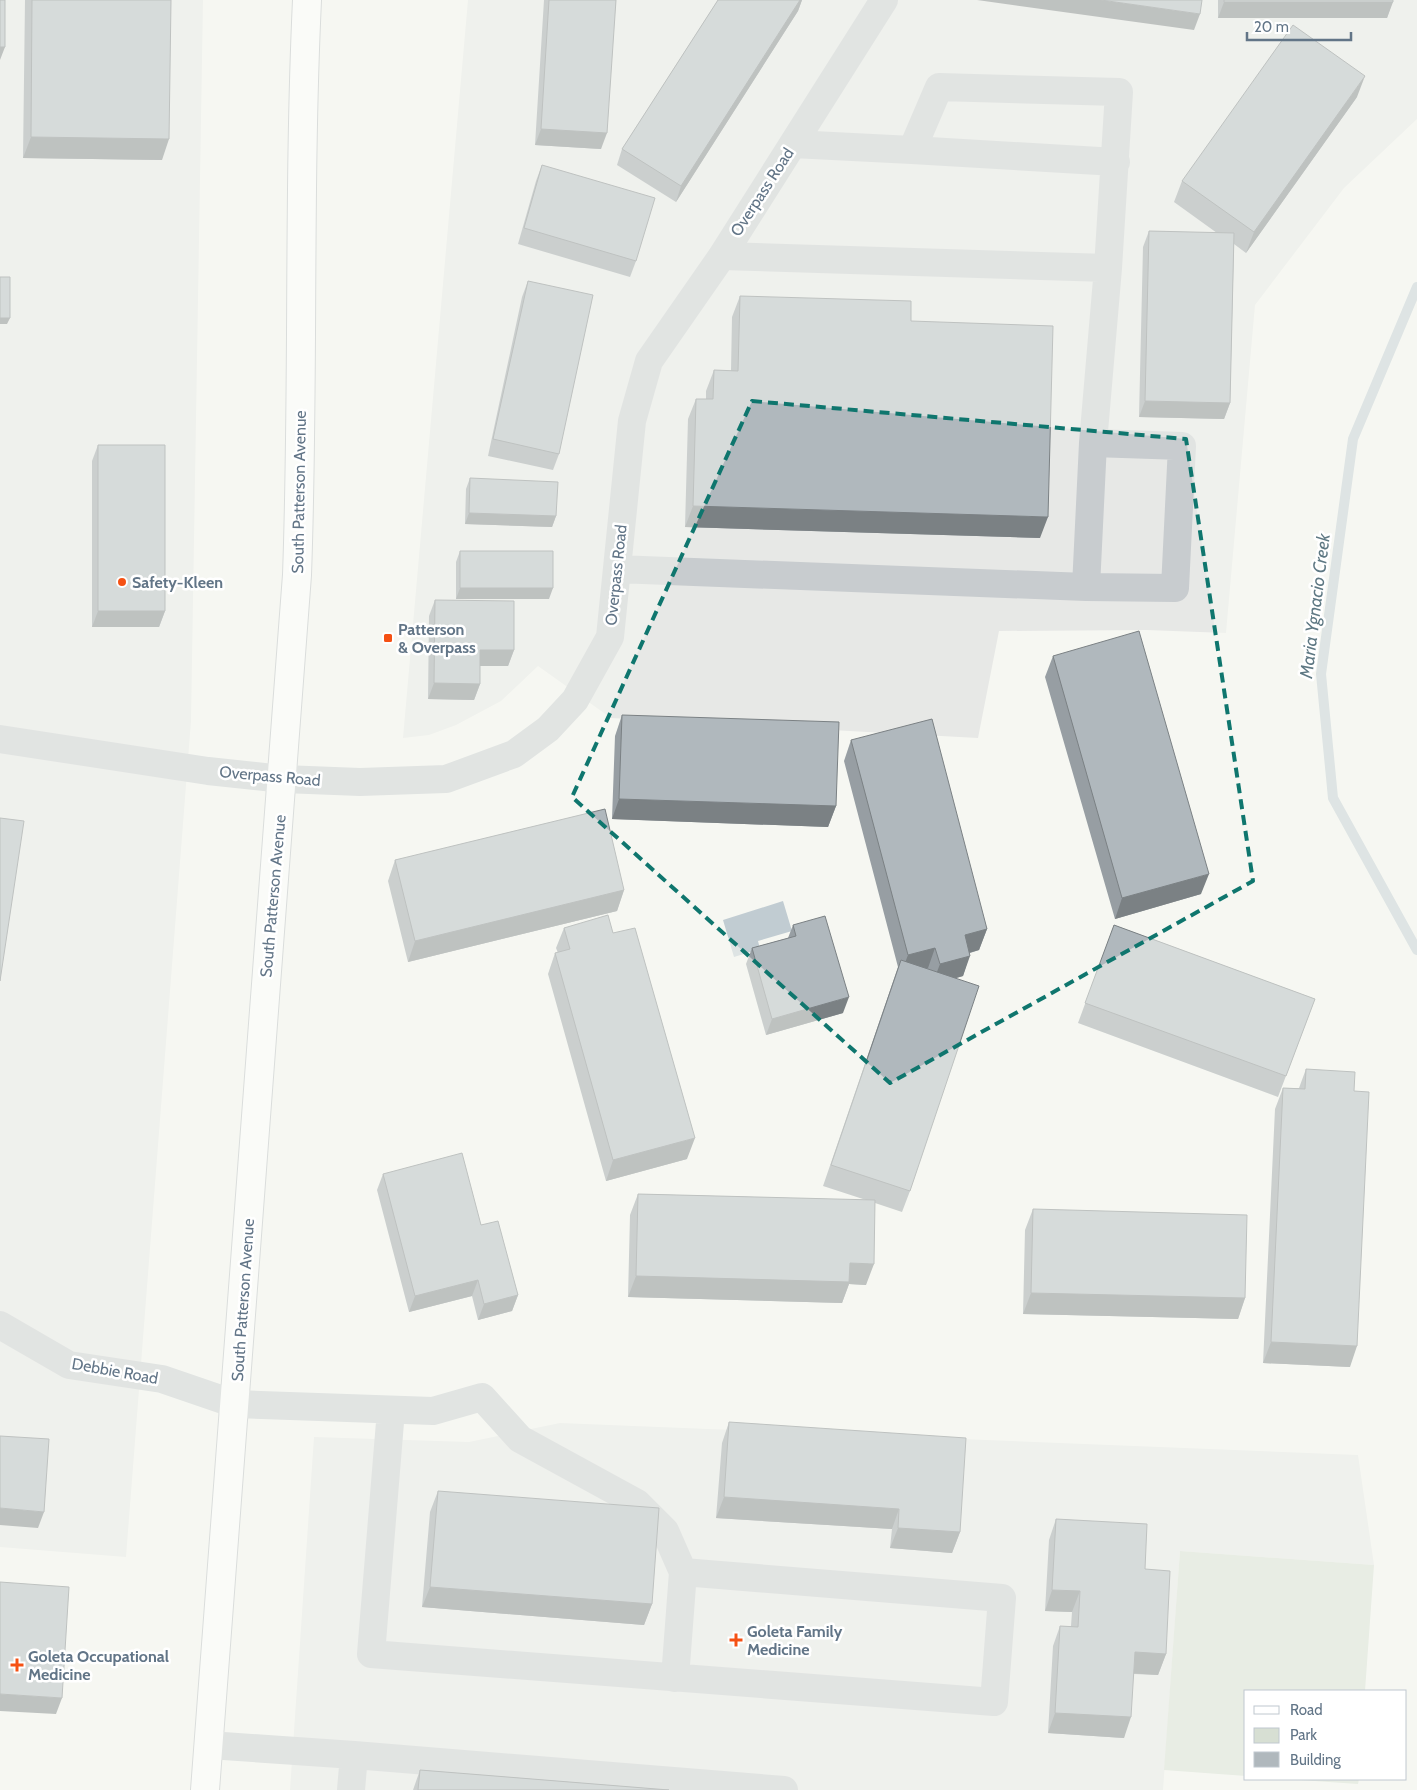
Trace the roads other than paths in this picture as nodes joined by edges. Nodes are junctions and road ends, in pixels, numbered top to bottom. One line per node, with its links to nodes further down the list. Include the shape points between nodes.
1 (307, 0): 12 (main road, South Patterson Avenue, via 301,166 301,453 297,575)
2 (884, 0): 3 (street, Overpass Road)
3 (793, 144): 4 (street); 6 (street, Overpass Road)
4 (912, 150): 5 (street); 5 (street, via 939,87 1120,92)
5 (1116, 162): 7 (street)
6 (722, 256): 7 (street); 9 (street, Overpass Road, via 649,361 632,420)
7 (1108, 268): 8 (street)
8 (1093, 443): 10 (street); 10 (street, via 1182,446 1174,588)
9 (617, 569): 10 (street); 12 (street, Overpass Road, via 610,637 575,700 548,729 514,754 446,779 360,782)
10 (1086, 587)
11 (0, 739): 12 (street, Overpass Road, via 208,771)
12 (283, 779): 14 (main road, South Patterson Avenue)
13 (0, 1325): 14 (street, Debbie Road, via 69,1365 162,1379)
14 (235, 1404): 15 (street, Debbie Road); 18 (main road, South Patterson Avenue)
15 (391, 1410): 16 (street, Debbie Road, via 433,1411 482,1396 520,1439 637,1503 665,1531); 17 (street, via 371,1654)
16 (683, 1572): 17 (street); 17 (street, via 1002,1598 994,1702)
17 (675, 1678)
18 (209, 1745): 19 (street); 20 (main road, South Patterson Avenue)
19 (354, 1755): 21 (street); 22 (street)
20 (205, 1790)
21 (351, 1790)
22 (784, 1790)

